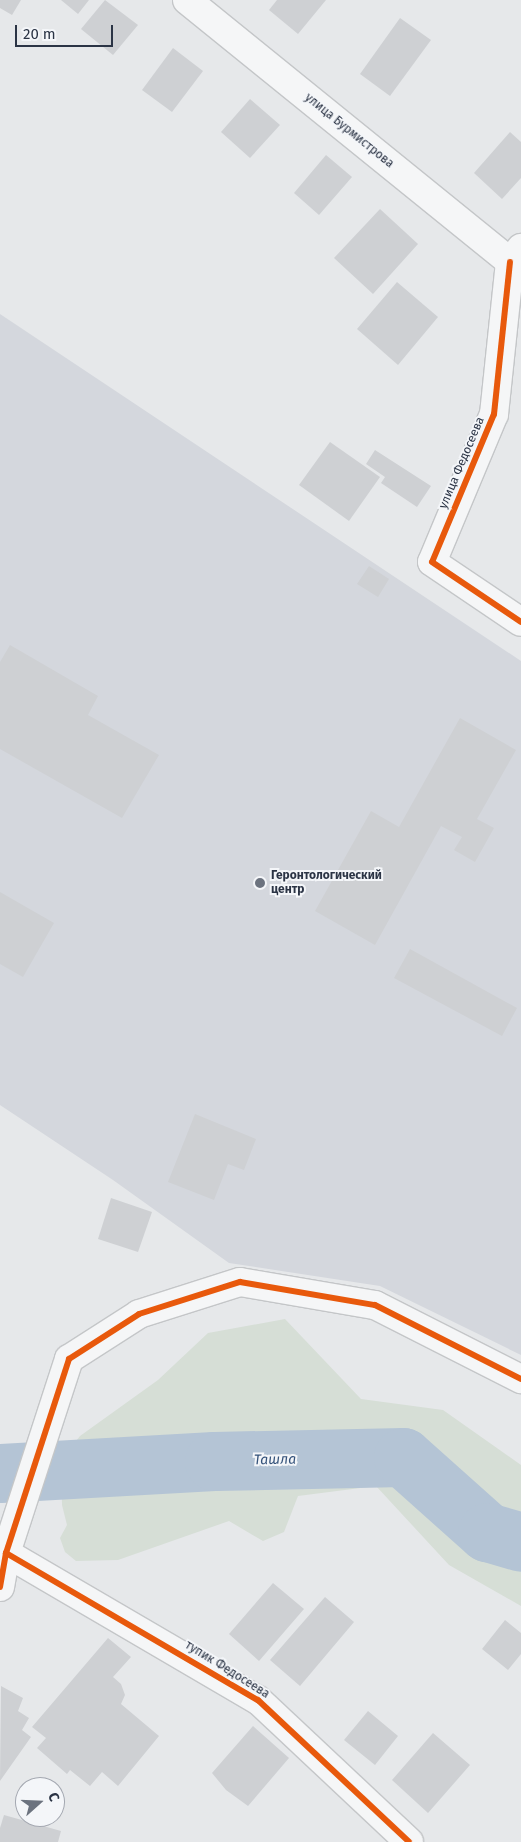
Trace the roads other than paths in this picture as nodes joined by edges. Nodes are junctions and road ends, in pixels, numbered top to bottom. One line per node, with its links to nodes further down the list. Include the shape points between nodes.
1 (187, 0): 2 (street, улица Бурмистрова)
2 (515, 255): 3 (street, улица Федосеева, via 494,414 432,562)
3 (521, 622)
4 (521, 1379): 5 (street, via 375,1305 240,1282 138,1314 69,1359)
5 (6, 1553): 6 (street); 7 (street, тупик Федосеева, via 258,1700)
6 (0, 1587)
7 (409, 1842)

